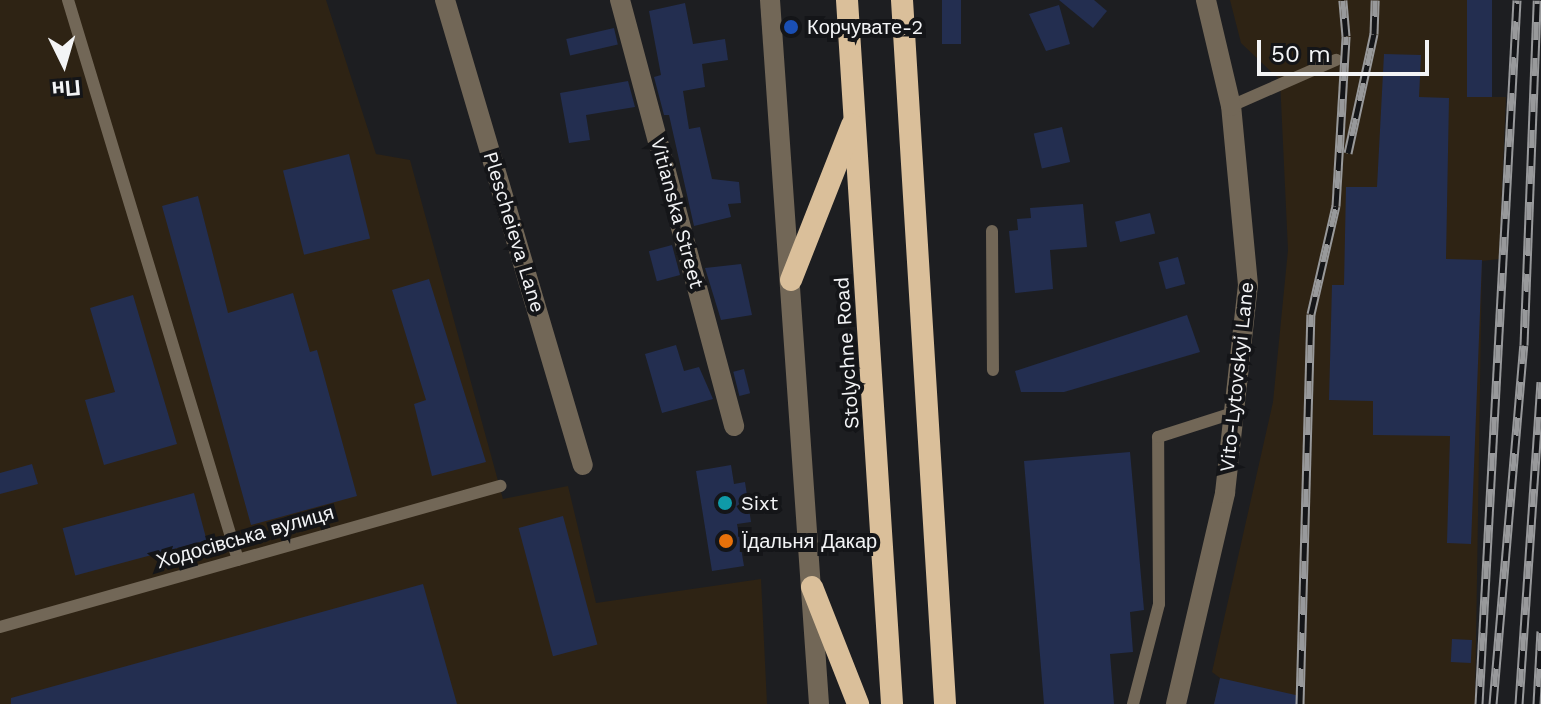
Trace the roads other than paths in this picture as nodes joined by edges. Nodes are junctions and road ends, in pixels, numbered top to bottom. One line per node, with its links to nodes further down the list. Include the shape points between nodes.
1 (68, 0): 18 (lane)
2 (445, 0): 16 (street, Plescheieva Lane)
3 (620, 0): 15 (street, Vitianska Street)
4 (770, 0): 12 (street)
5 (847, 0): 10 (highway, Stolychne Road)
6 (902, 0): 24 (highway)
7 (1206, 0): 9 (street, Vito-Lytovskyi Lane)
8 (1336, 60): 9 (lane)
9 (1231, 106): 14 (street, Vito-Lytovskyi Lane, via 1248,285)
10 (855, 116): 12 (highway); 23 (highway, Stolychne Road)
11 (992, 231): 13 (lane)
12 (791, 280): 19 (street)
13 (993, 370)
14 (1236, 412): 25 (lane, via 1158,437 1159,604); 26 (street, Vito-Lytovskyi Lane, via 1225,493)
15 (734, 426)
16 (583, 465)
17 (500, 486): 18 (lane, Ходосівська вулиця)
18 (238, 560): 20 (lane, Ходосівська вулиця)
19 (812, 587): 21 (street); 22 (highway)
20 (0, 627)
21 (819, 704)
22 (858, 704)
23 (892, 704)
24 (945, 704)
25 (1133, 704)
26 (1176, 704)

